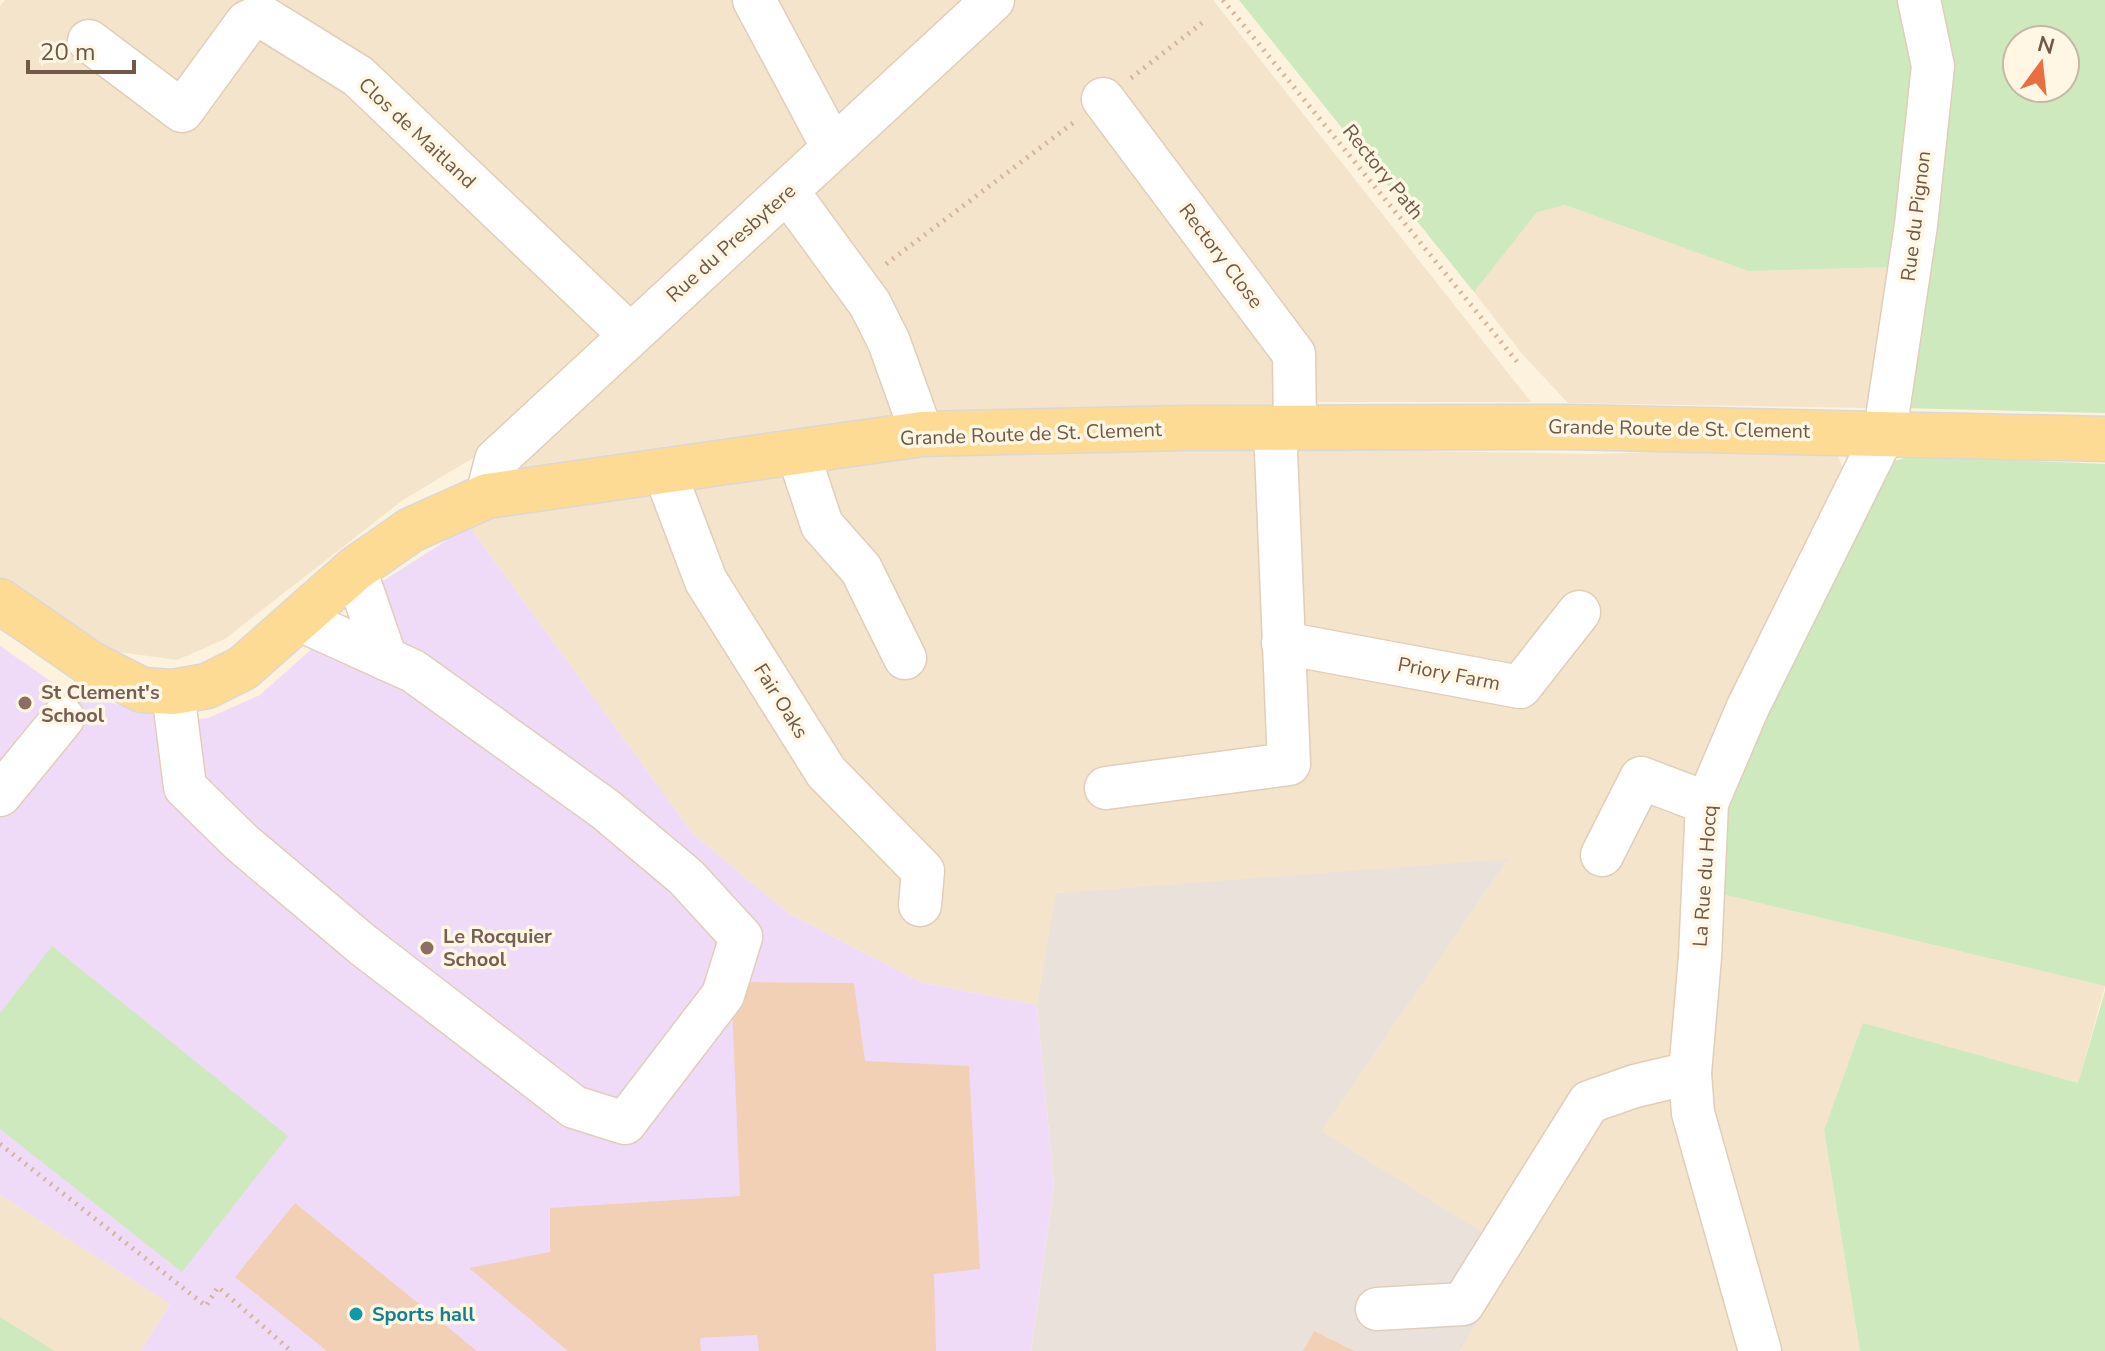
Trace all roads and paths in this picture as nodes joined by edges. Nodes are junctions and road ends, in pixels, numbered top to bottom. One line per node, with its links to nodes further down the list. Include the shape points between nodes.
1 (754, 0): 8 (street)
2 (993, 0): 8 (street, Rue du Presbytere)
3 (1223, 0): 12 (path, Rectory Path)
4 (1919, 0): 14 (street, Rue du Pignon, via 1933,66)
5 (1202, 23): 7 (path)
6 (89, 41): 11 (street, Clos de Maitland, via 182,111 247,22 261,16 358,76)
7 (1103, 99): 10 (path); 13 (street, Rectory Close, via 1294,354)
8 (832, 146): 9 (street, Rue du Presbytere)
9 (788, 192): 10 (street); 11 (street, Rue du Presbytere)
10 (857, 287): 15 (street, via 889,342)
11 (630, 335): 19 (street, Rue du Presbytere, via 496,460)
12 (1519, 364)
13 (1285, 428): 14 (main road, Grande Route de St. Clement); 15 (main road, Grande Route de St. Clement); 24 (street)
14 (1885, 431): 16 (main road, Grande Route de St. Clement); 31 (street, La Rue du Hocq, via 1748,707)
15 (922, 434): 17 (main road, Grande Route de St. Clement)
16 (2105, 439)
17 (798, 453): 18 (main road, Grande Route de St. Clement); 25 (street, via 822,525 861,569)
18 (665, 473): 19 (main road, Grande Route de St. Clement); 33 (street, Fair Oaks, via 706,581 826,772 923,871)
19 (487, 496): 20 (main road, Grande Route de St. Clement, via 411,530)
20 (355, 569): 23 (main road, Grande Route de St. Clement); 26 (street)
21 (0, 601): 27 (main road, Grande Route de St. Clement, via 91,664 142,690)
22 (1579, 612): 24 (street, Priory Farm, via 1520,687)
23 (298, 619): 26 (street); 27 (main road, Grande Route de St. Clement, via 243,668 207,686)
24 (1283, 643): 29 (street, via 1289,764)
25 (905, 658)
26 (386, 659): 27 (street, via 413,671 605,809 686,877 741,937 723,995 625,1123 574,1107 363,945 241,842 185,787)
27 (173, 692)
28 (63, 718): 30 (street)
29 (1106, 788)
30 (0, 795)
31 (1707, 803): 32 (street, via 1641,778); 34 (street, La Rue du Hocq)
32 (1602, 855)
33 (920, 905)
34 (1690, 1073): 36 (street, via 1589,1102 1463,1304); 38 (street, La Rue du Hocq, via 1693,1113)
35 (0, 1144): 37 (path, via 206,1306 218,1287)
36 (1377, 1309)
37 (291, 1351)
38 (1760, 1351)

